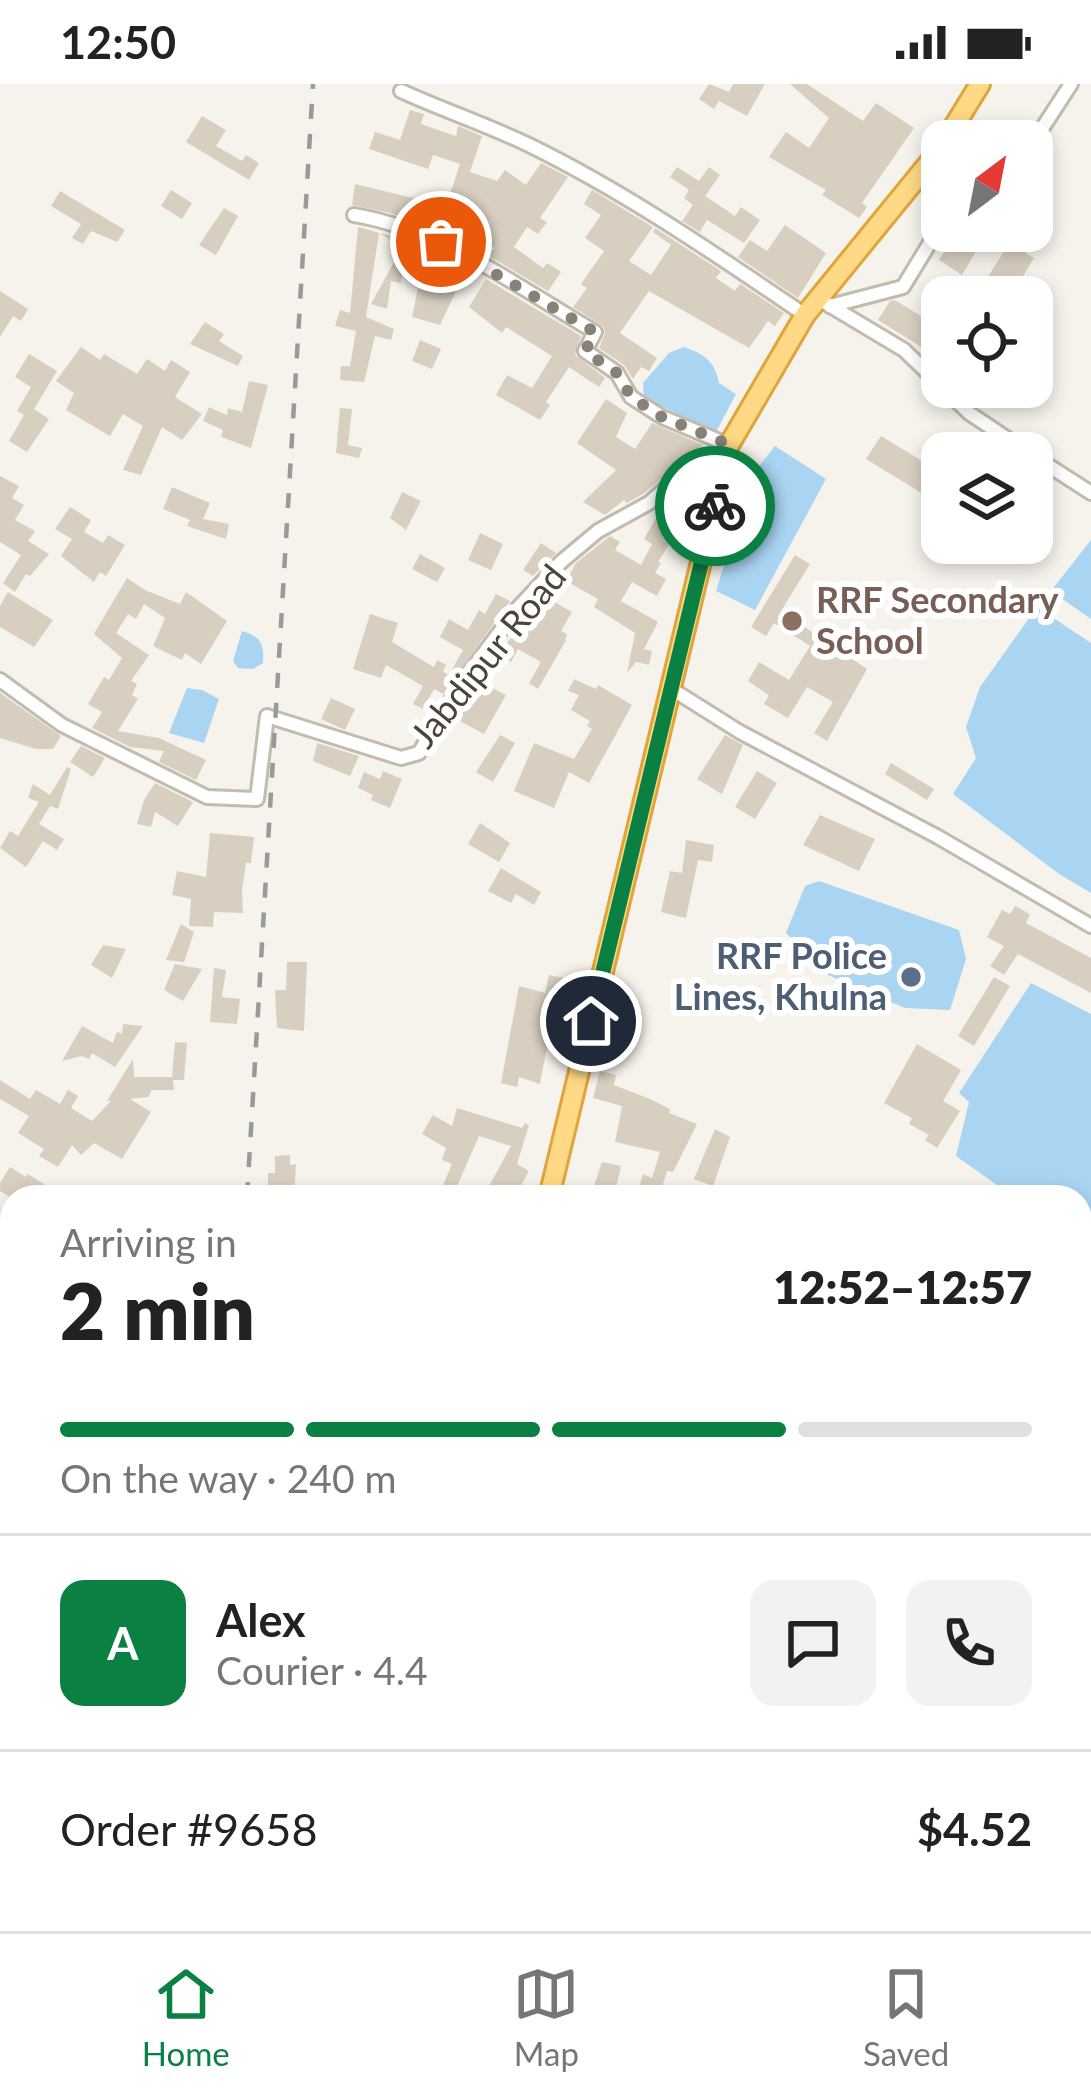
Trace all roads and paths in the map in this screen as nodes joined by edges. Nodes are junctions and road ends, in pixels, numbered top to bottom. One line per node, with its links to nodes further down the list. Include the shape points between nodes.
1 (980, 84): 4 (highway)
2 (1071, 84): 5 (street)
3 (401, 91): 10 (street, via 589,177)
4 (958, 120)
5 (1048, 120)
6 (921, 174): 9 (highway)
7 (354, 214): 12 (street, via 441,242 595,332 585,351 617,373 631,397)
8 (924, 252): 9 (street, via 903,286)
9 (824, 303): 10 (highway); 11 (street, via 904,350)
10 (805, 315): 12 (highway)
11 (998, 432)
12 (730, 445): 15 (street, Jabdipur Road, via 561,562 460,684 419,753 400,758 267,716 257,799 207,796 62,725); 16 (highway)
13 (1053, 468): 14 (street)
14 (1091, 493)
15 (0, 680)
16 (670, 688): 17 (street); 18 (highway)
17 (1091, 926)
18 (552, 1185)

